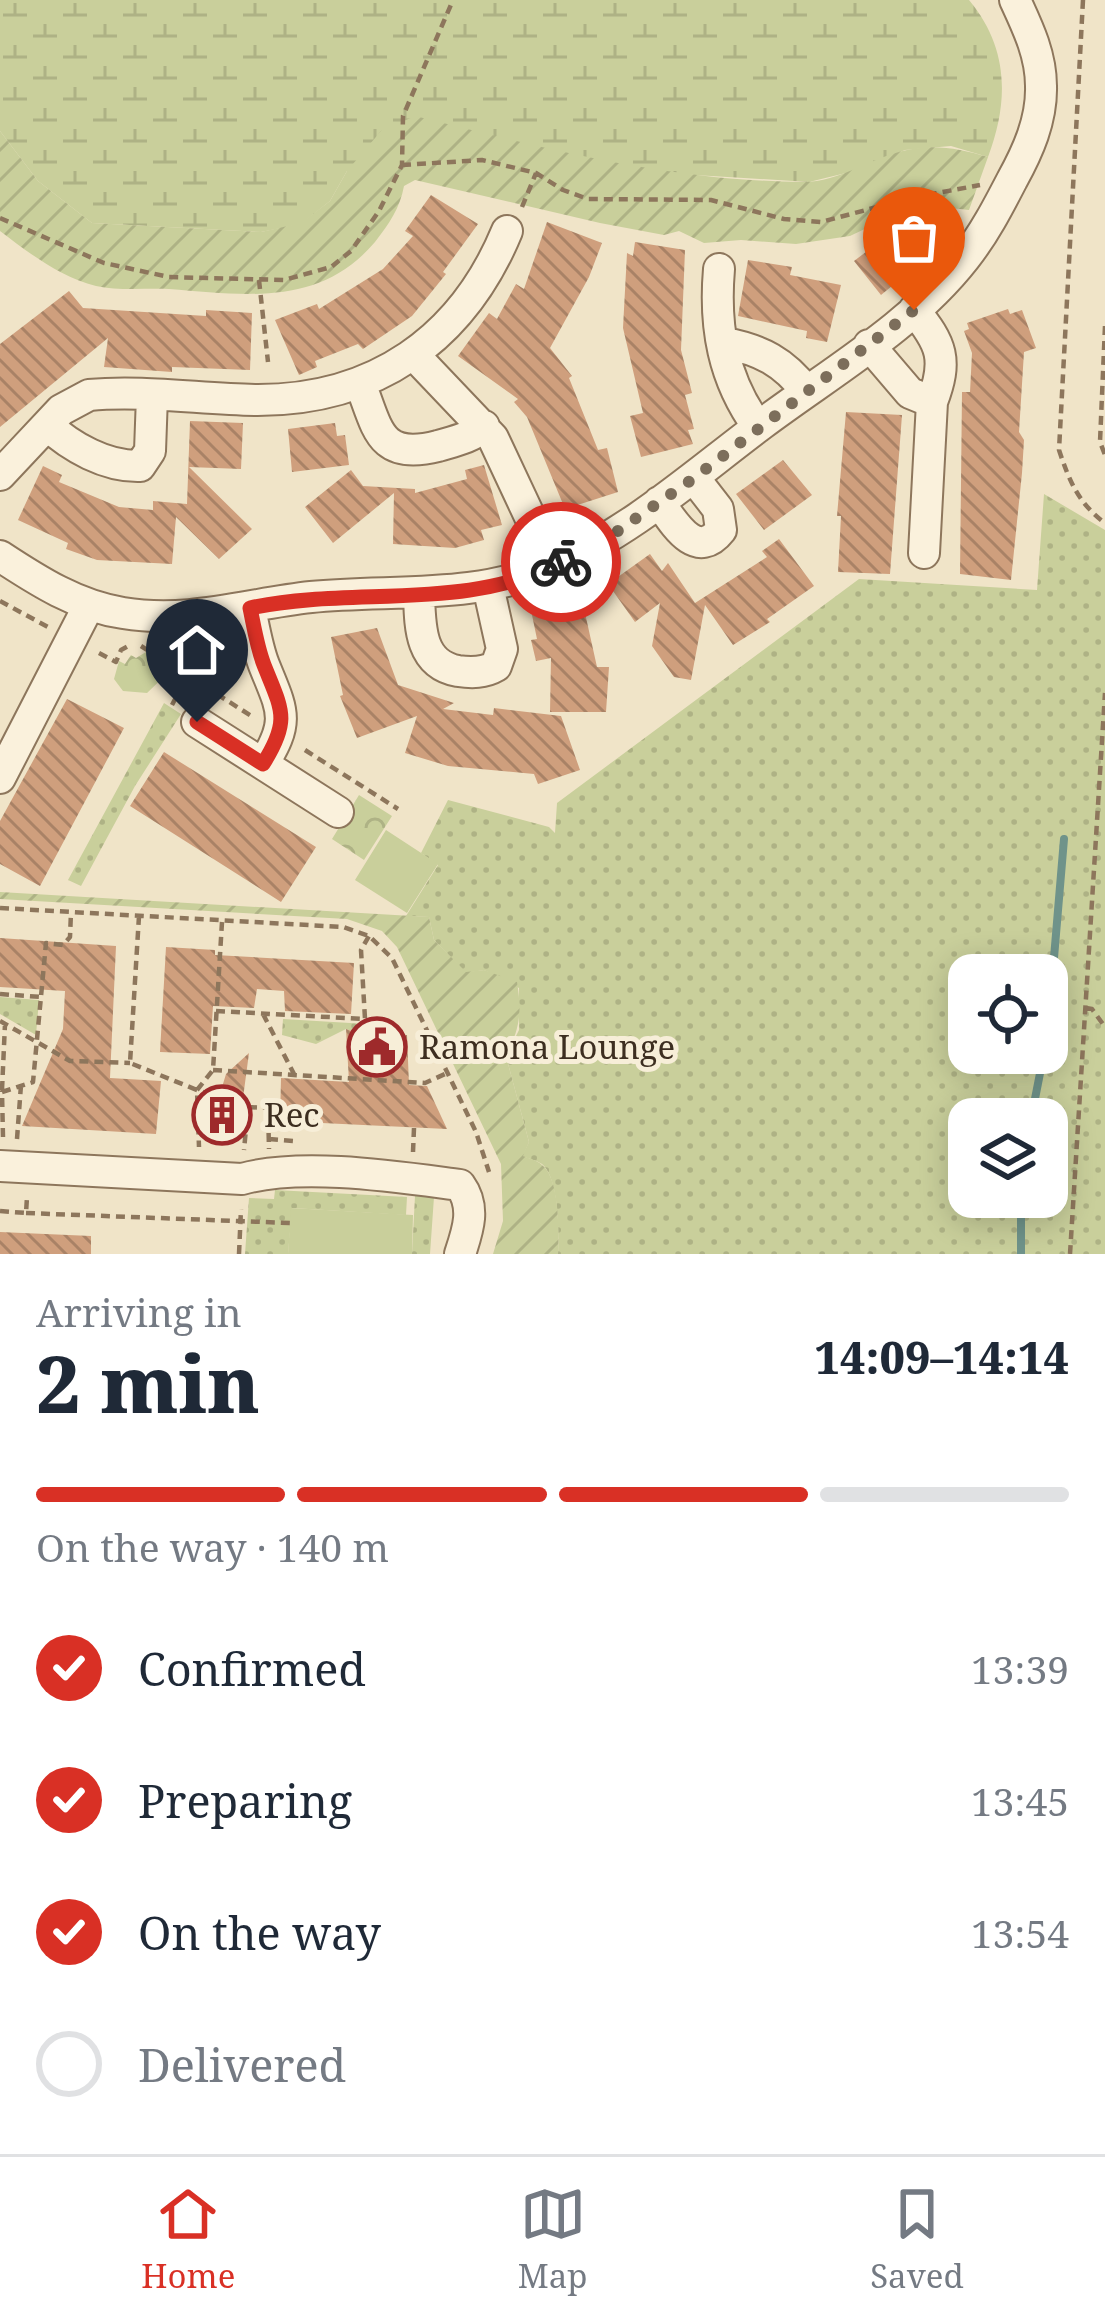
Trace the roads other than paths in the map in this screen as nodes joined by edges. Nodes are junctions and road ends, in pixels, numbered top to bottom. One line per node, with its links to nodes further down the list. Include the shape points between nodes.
1 (1015, 0): 4 (street, via 1040,72 1032,138 987,228)
2 (512, 224): 7 (street, via 480,286)
3 (719, 269): 5 (street, via 716,311)
4 (914, 310): 6 (street); 11 (street, via 942,353)
5 (725, 344): 9 (street, via 768,356); 14 (street, via 725,366)
6 (869, 345): 9 (street); 11 (street, via 910,393)
7 (415, 356): 8 (street); 13 (street)
8 (360, 383): 10 (street, via 294,399); 13 (street, via 392,447 421,450)
9 (806, 391): 14 (street)
10 (152, 396): 12 (street, via 88,395); 12 (street, via 150,451 140,466 72,446)
11 (932, 402): 18 (street)
12 (47, 425): 15 (street)
13 (484, 426): 20 (street)
14 (758, 428): 16 (street)
15 (0, 475)
16 (694, 478): 17 (street); 17 (street, via 721,515 712,541 686,538)
17 (659, 502): 20 (street)
18 (924, 554)
19 (0, 556): 23 (street)
20 (553, 566): 21 (street)
21 (488, 586): 22 (street); 22 (street, via 502,649 496,666 483,672 451,669 429,654)
22 (418, 593): 24 (street)
23 (89, 605): 24 (street, via 168,618); 27 (street)
24 (250, 608): 26 (street, via 282,712)
25 (185, 714): 26 (street)
26 (263, 764): 28 (street)
27 (0, 778)
28 (338, 812)
29 (7, 1149): 30 (street, via 242,1179 269,1171 477,1184)
30 (460, 1254)

